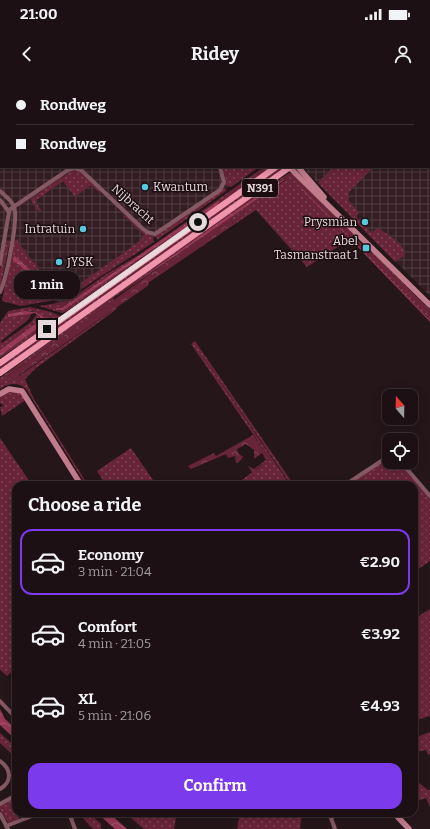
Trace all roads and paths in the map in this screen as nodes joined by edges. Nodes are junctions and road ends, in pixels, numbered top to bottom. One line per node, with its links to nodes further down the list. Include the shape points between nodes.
1 (220, 168): 8 (street, Nijbracht, via 224,182 220,190 155,234 147,232 78,169 68,170)
2 (275, 168): 14 (main road, N391)
3 (289, 168): 15 (main road, N391)
4 (291, 168): 10 (street)
5 (299, 168): 10 (street)
6 (0, 191): 8 (street)
7 (0, 200): 9 (street)
8 (14, 207): 9 (street, Nijbracht); 12 (street, via 15,222)
9 (9, 210): 11 (street)
10 (338, 214): 13 (street)
11 (0, 264)
12 (0, 292)
13 (430, 305)
14 (0, 362)
15 (2, 372)
16 (0, 394): 19 (street, via 9,389 22,391)
17 (382, 461): 20 (street)
18 (407, 469): 21 (street)
19 (78, 481)
20 (351, 481)
21 (417, 481)
22 (418, 482): 23 (street)
23 (430, 496)
24 (0, 701): 25 (street)
25 (12, 714)
26 (0, 761): 27 (street, via 8,768 10,776 6,785)
27 (0, 789)
28 (12, 796): 29 (street)
29 (0, 804)
30 (0, 814): 35 (street)
31 (31, 817): 35 (street)
32 (70, 817): 36 (street)
33 (332, 817): 37 (street)
34 (398, 817): 38 (street)
35 (6, 828)
36 (75, 829)
37 (335, 829)
38 (410, 829)

